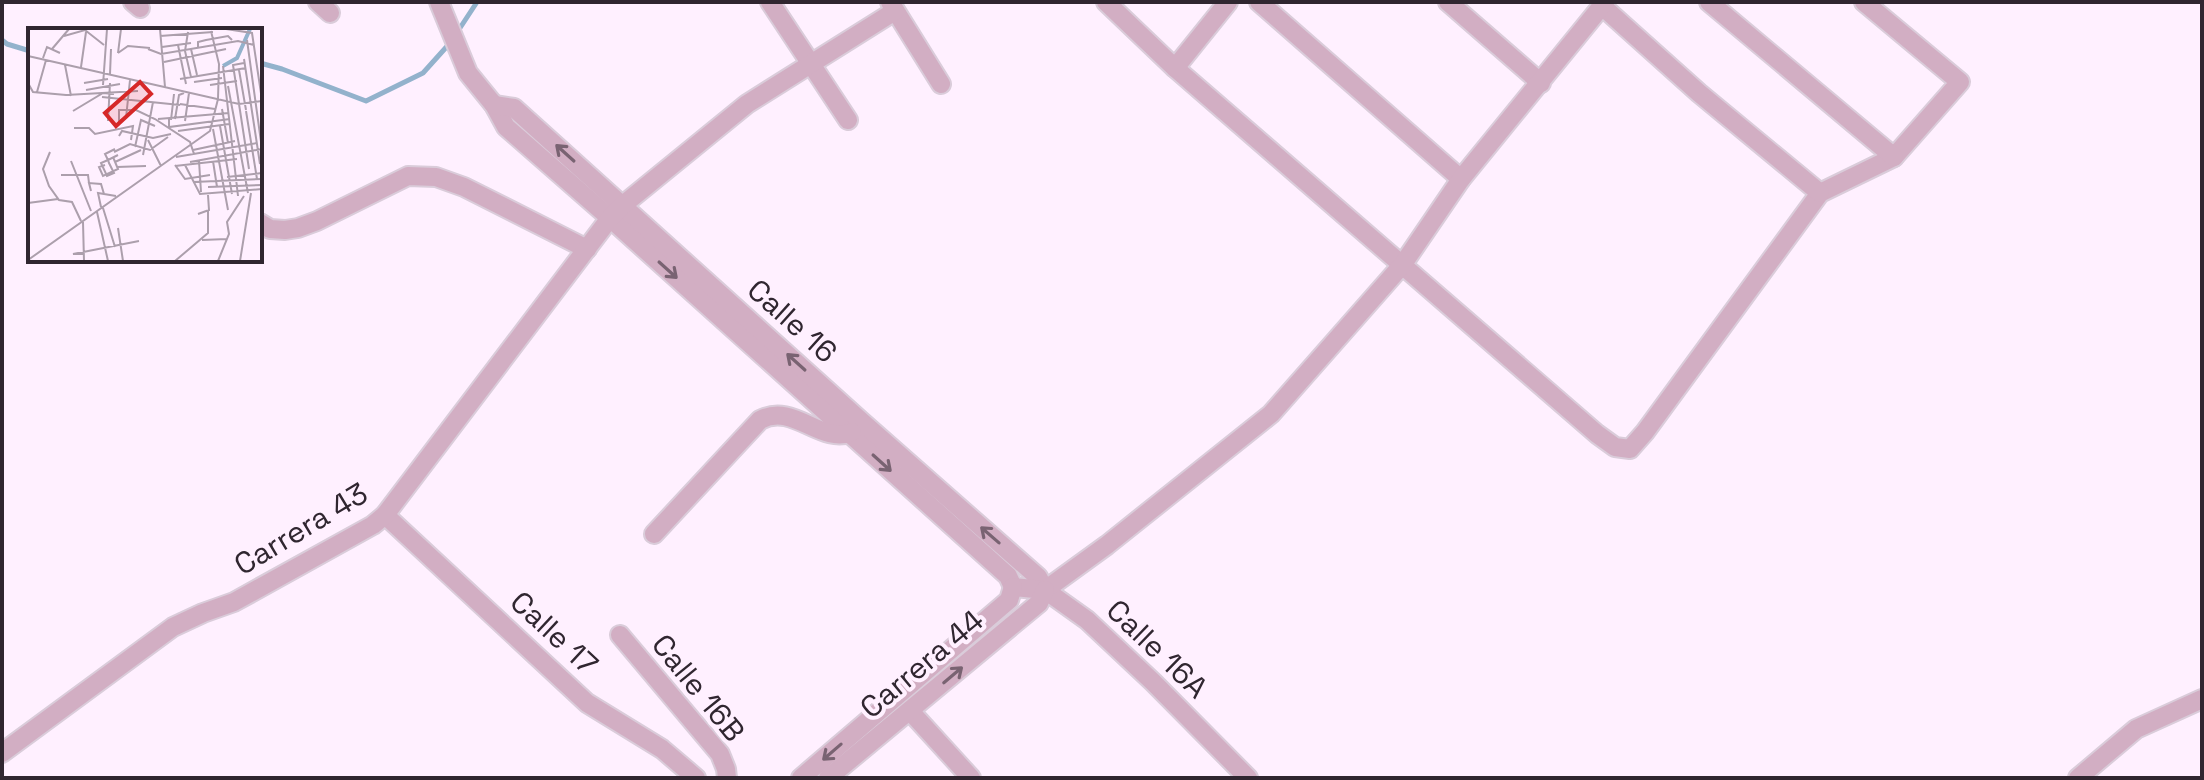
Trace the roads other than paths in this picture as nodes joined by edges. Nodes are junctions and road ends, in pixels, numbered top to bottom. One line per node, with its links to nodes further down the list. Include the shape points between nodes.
1 (439, 2): 19 (street, Calle 16, via 468,73 494,105 514,108)
2 (770, 2): 11 (street)
3 (1106, 2): 12 (street)
4 (1228, 2): 12 (street)
5 (1259, 2): 17 (street)
6 (1448, 2): 13 (street)
7 (1709, 2): 16 (street)
8 (1864, 2): 16 (street, via 1960,82)
9 (1603, 4): 13 (street, Carrera 44); 18 (street, via 1699,93)
10 (892, 7): 11 (street, Carrera 43); 14 (street)
11 (811, 64): 15 (street); 19 (street, Carrera 43, via 747,104)
12 (1175, 68): 22 (street)
13 (1541, 83): 17 (street, Carrera 44)
14 (941, 84)
15 (848, 120)
16 (1894, 157): 18 (street)
17 (1461, 179): 22 (street, Carrera 44)
18 (1820, 193): 22 (street, via 1630,449 1615,447 1597,434)
19 (617, 212): 21 (street, Carrera 43); 23 (street, Calle 16)
20 (262, 224): 21 (street, via 298,228 408,176 436,177)
21 (587, 249): 24 (street, Carrera 43)
22 (1403, 264): 27 (street, Carrera 44, via 1271,414)
23 (856, 428): 25 (street, via 838,436 770,414); 26 (street, Calle 16, one-way to 26, via 1008,576); 27 (street, Calle 16, one-way to 23, via 1038,577)
24 (385, 515): 31 (street, Carrera 43, via 234,602 173,627); 33 (street, Calle 17, via 587,703 662,749)
25 (654, 534)
26 (1013, 587): 27 (street); 35 (street, Carrera 44, one-way to 35, via 1009,600)
27 (1045, 590): 30 (street, Carrera 44, one-way to 27, via 1039,603); 37 (street, Calle 16A, via 1098,630)
28 (620, 635): 34 (street, Calle 16B, via 720,754)
29 (2202, 699): 38 (street, via 2136,729)
30 (910, 711): 32 (street, Carrera 44); 36 (street)
31 (2, 753)
32 (842, 774)
33 (696, 778)
34 (727, 778)
35 (801, 778)
36 (971, 778)
37 (1248, 778)
38 (2078, 778)

